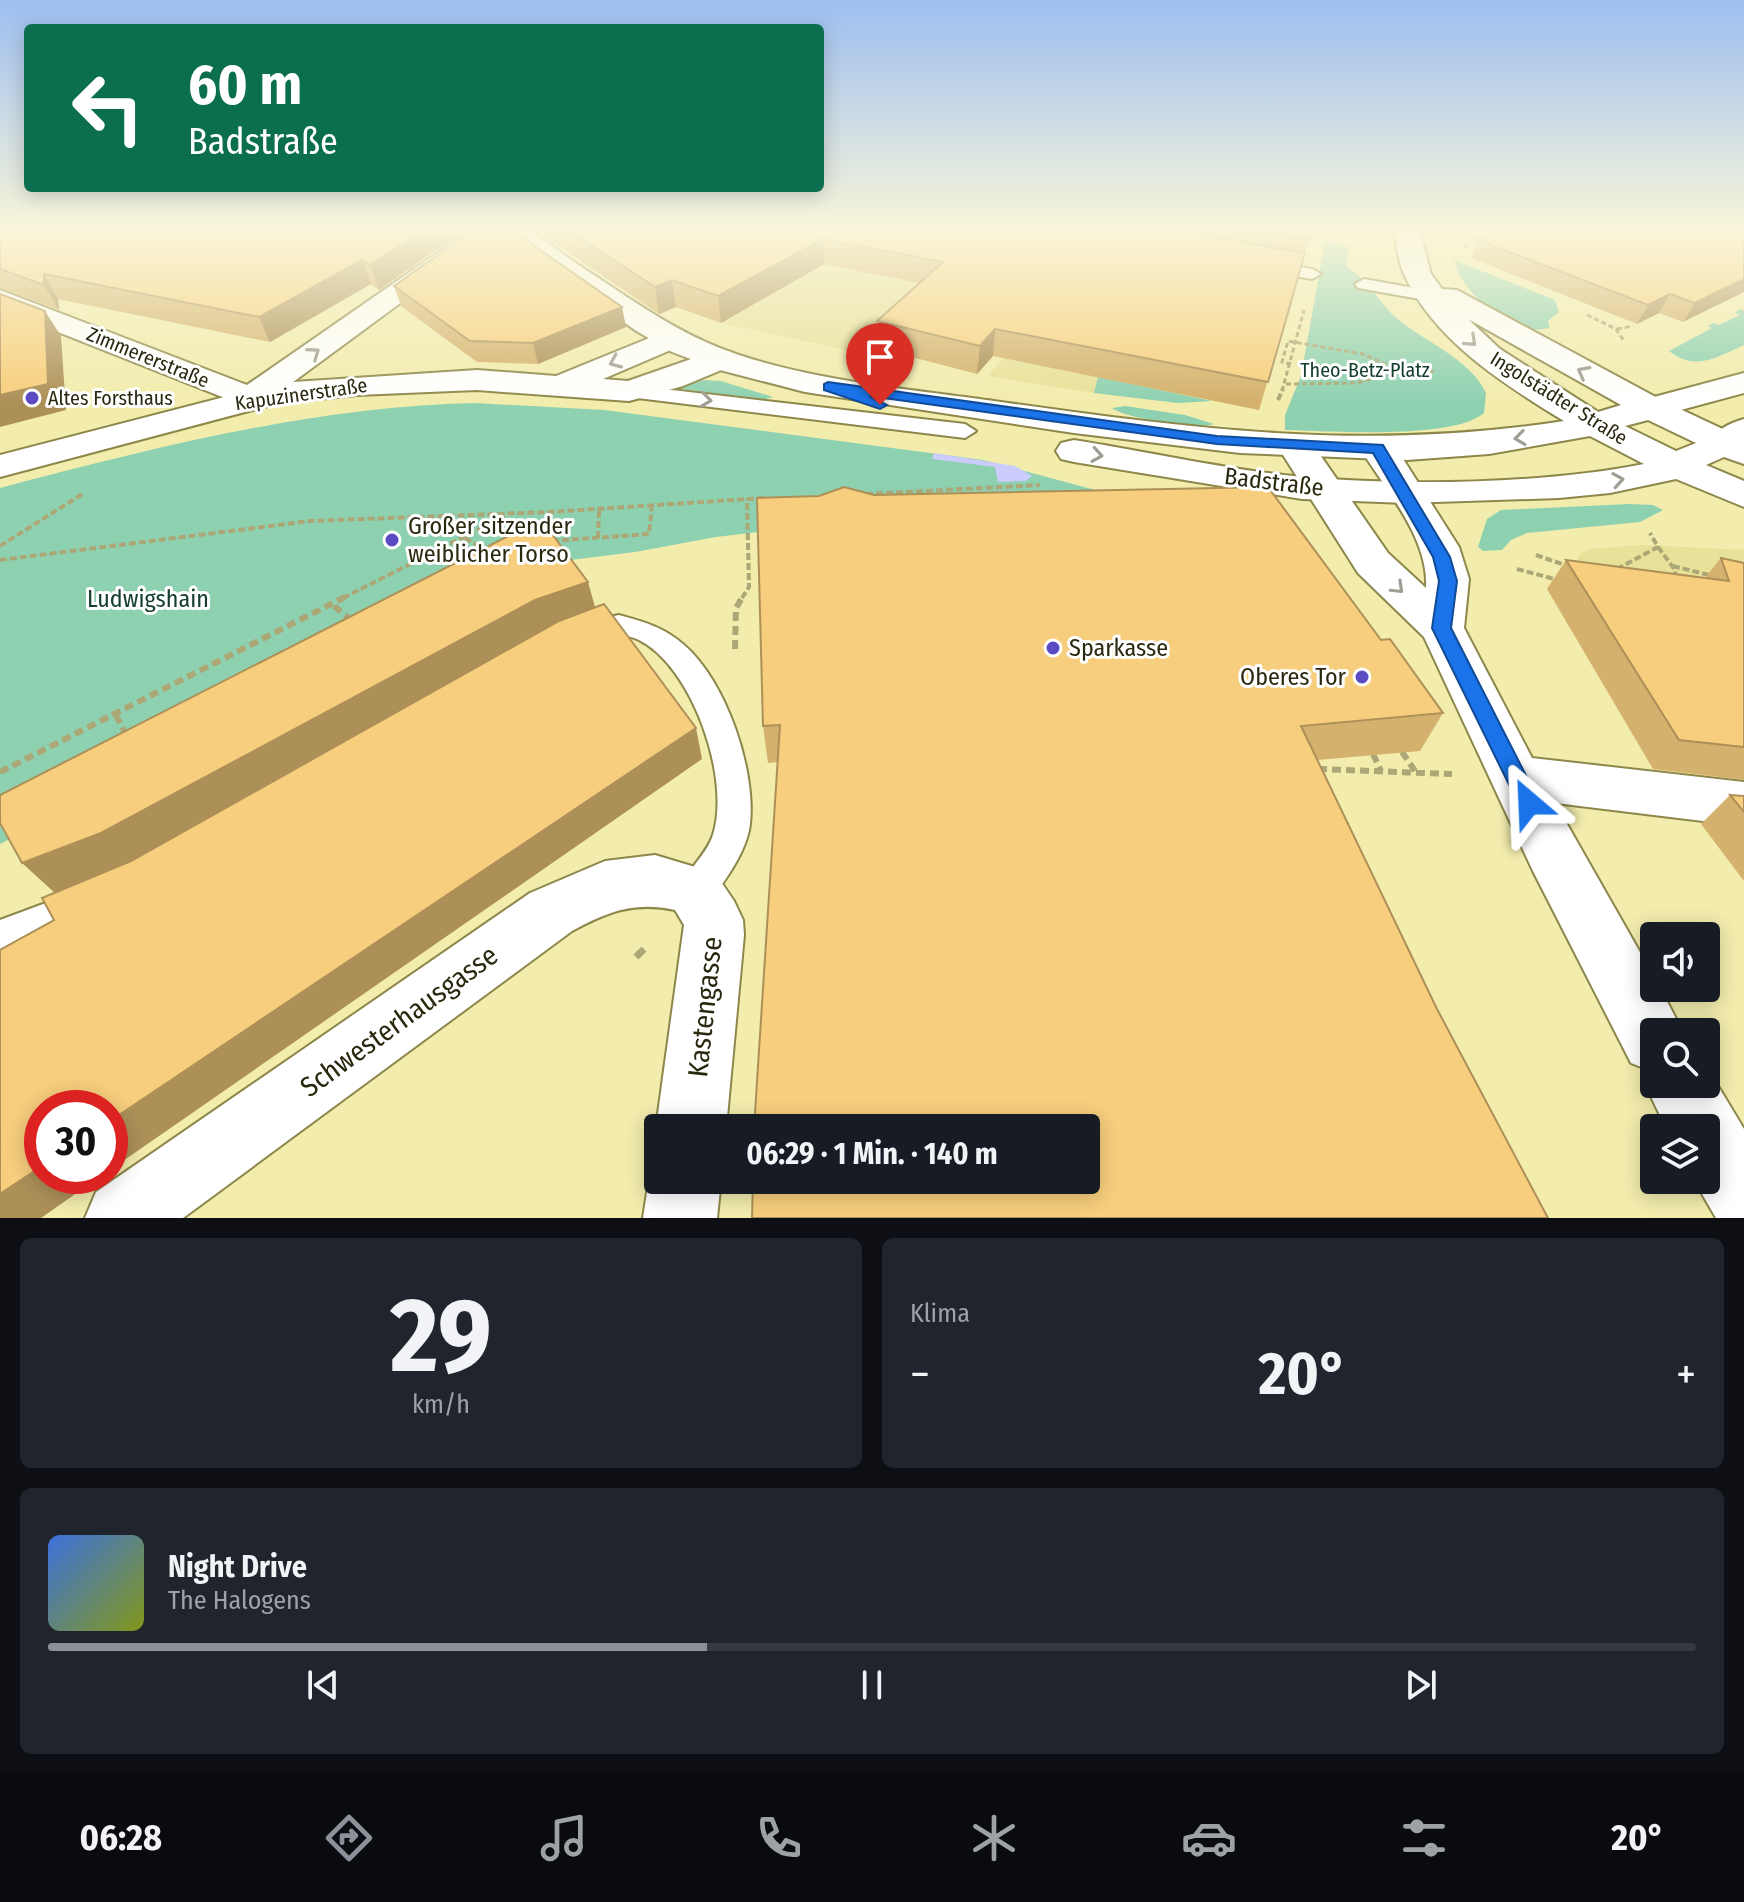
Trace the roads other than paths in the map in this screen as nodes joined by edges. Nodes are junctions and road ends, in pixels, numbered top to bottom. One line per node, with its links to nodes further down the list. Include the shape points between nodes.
1 (406, 288): 11 (street, one-way to 1)
2 (593, 288): 5 (street, Badstraße)
3 (1426, 288): 12 (street, Ingolstädter Straße, one-way to 3); 13 (street, Ingolstädter Straße, one-way to 13, via 1483,352)
4 (0, 299): 11 (street, Zimmererstraße)
5 (669, 339): 6 (street, Badstraße); 8 (street, Kapuzinerstraße, one-way to 8)
6 (720, 359): 9 (street, Badstraße); 10 (street, Kapuzinerstraße)
7 (1744, 383): 12 (street, Badstraße)
8 (561, 385): 10 (street, Kapuzinerstraße); 11 (street, Kapuzinerstraße, via 414,381)
9 (828, 387): 14 (street, Badstraße); 16 (street, Badstraße, via 1091,425)
10 (629, 391): 14 (lane, Kapuzinerstraße, one-way to 14)
11 (250, 398): 19 (street, Kapuzinerstraße)
12 (1651, 408): 13 (street, Badstraße); 15 (street, Ingolstädter Straße)
13 (1597, 427): 17 (street, Badstraße, one-way to 17); 18 (street, Ingolstädter Straße)
14 (965, 431): 20 (street, Badstraße, one-way to 20)
15 (1737, 442): 18 (street, Badstraße)
16 (1296, 447): 17 (street, Badstraße); 20 (street)
17 (1378, 448): 21 (street)
18 (1676, 465): 21 (street, Badstraße, one-way to 18, via 1559,487 1633,478); 22 (street, Ingolstädter Straße)
19 (0, 466)
20 (1322, 489): 21 (street, Badstraße); 23 (street, one-way to 23, via 1373,563)
21 (1406, 492): 23 (street, via 1446,571)
22 (1744, 495)
23 (1442, 628): 25 (street)
24 (559, 644): 28 (lane, via 597,627 625,623 665,641 698,684 735,778 729,842)
25 (1516, 777): 26 (street); 30 (street)
26 (1744, 804)
27 (117, 891): 29 (lane)
28 (695, 891): 31 (street, Kastengasse, via 713,920 714,935); 35 (street, Schwesterhausgasse, via 642,878 616,882 551,912)
29 (0, 938)
30 (1642, 1018)
31 (693, 1114)
32 (1720, 1156): 34 (street)
33 (683, 1194): 36 (street)
34 (1744, 1197)
35 (122, 1218)
36 (680, 1218)

